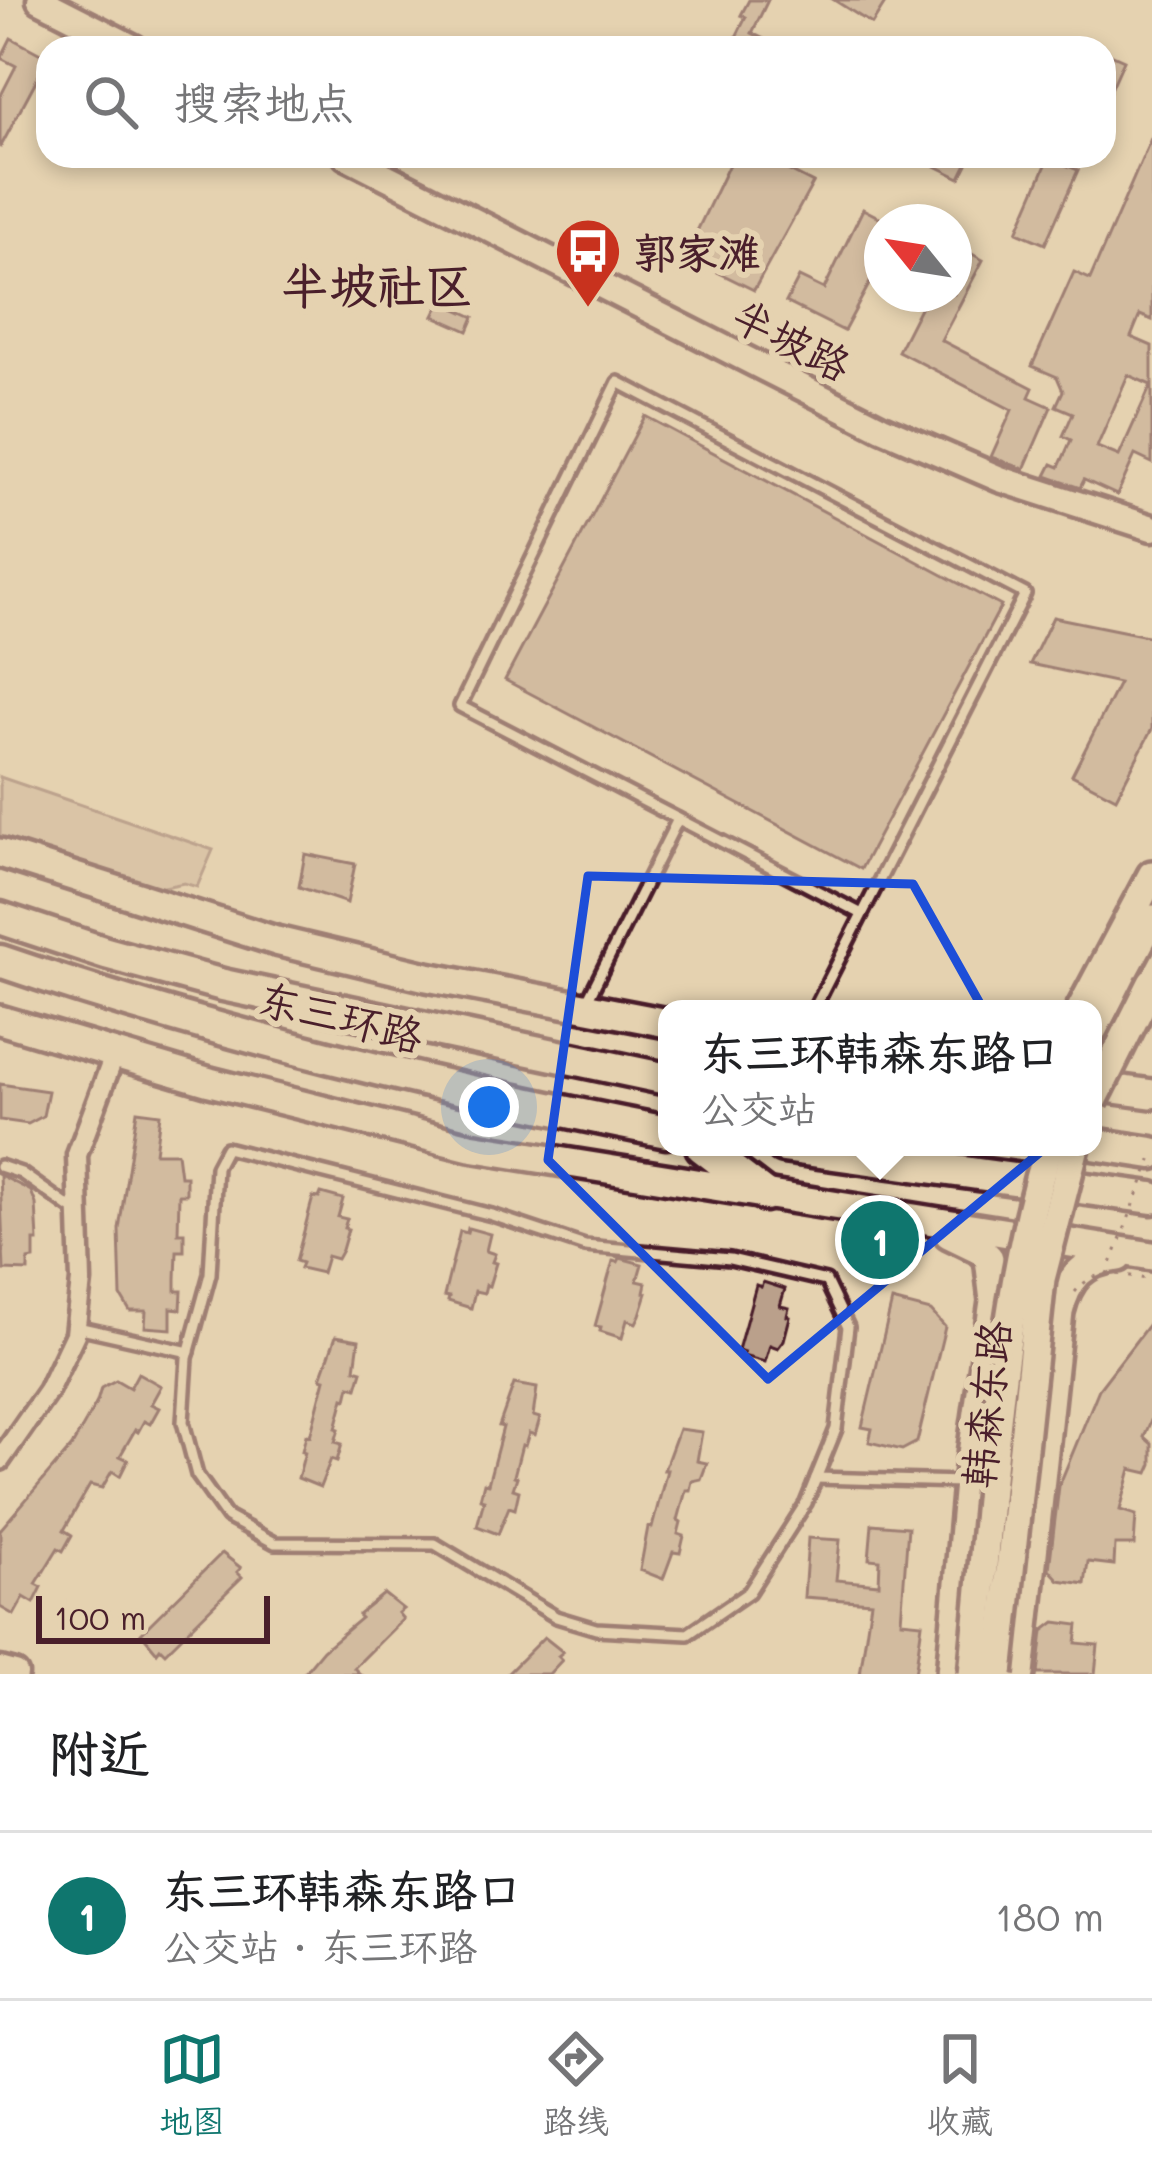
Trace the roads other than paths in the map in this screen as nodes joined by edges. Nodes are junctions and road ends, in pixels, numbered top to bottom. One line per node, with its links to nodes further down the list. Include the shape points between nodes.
1 (40, 0): 2 (street)
2 (110, 36)
3 (370, 168): 4 (street, 半坡路, via 882,428 1000,479)
4 (1152, 528)
5 (678, 819): 8 (lane); 8 (lane, via 460,706 618,382 1025,593); 15 (lane)
6 (0, 854): 15 (main road, via 276,941)
7 (1152, 875): 14 (main road)
8 (862, 914): 13 (lane)
9 (0, 918): 20 (highway, 东三环路, via 224,985)
10 (1152, 919): 16 (main road)
11 (0, 961): 24 (highway, 东三环路, via 432,1082)
12 (1152, 982): 21 (main road, bridge)
13 (819, 1000)
14 (1086, 1000)
15 (583, 1007): 18 (main road)
16 (1102, 1012)
17 (0, 1019): 19 (main road)
18 (658, 1021)
19 (114, 1056): 32 (main road, via 470,1147); 34 (street, via 77,1155)
20 (658, 1077)
21 (1102, 1083)
22 (1102, 1087): 23 (main road)
23 (1152, 1094)
24 (658, 1130)
25 (1102, 1146): 26 (highway)
26 (1152, 1155)
27 (714, 1156): 32 (highway)
28 (848, 1156): 33 (highway)
29 (1045, 1156): 45 (main road, 韩森东路, bridge, via 1008,1341)
30 (1074, 1156): 46 (main road, 韩森东路, bridge, via 1041,1280)
31 (0, 1166): 34 (lane)
32 (765, 1195): 35 (main road)
33 (1152, 1198)
34 (80, 1215): 37 (street)
35 (906, 1217): 36 (main road); 41 (main road, via 980,1249 993,1271)
36 (1152, 1256): 47 (main road, via 1093,1261 1064,1290)
37 (76, 1326): 38 (lane); 39 (street, via 48,1391)
38 (189, 1352): 40 (lane, via 183,1422 196,1475 227,1517 275,1543 435,1544 556,1617 596,1629 688,1634 749,1592); 40 (lane, via 210,1274 216,1167 226,1148 585,1246 730,1258 826,1281 848,1327 836,1429)
39 (0, 1460)
40 (816, 1478): 41 (lane)
41 (968, 1483): 44 (main road)
42 (0, 1670): 43 (street)
43 (15, 1674)
44 (952, 1674)
45 (973, 1674)
46 (1000, 1674)
47 (1020, 1674)

